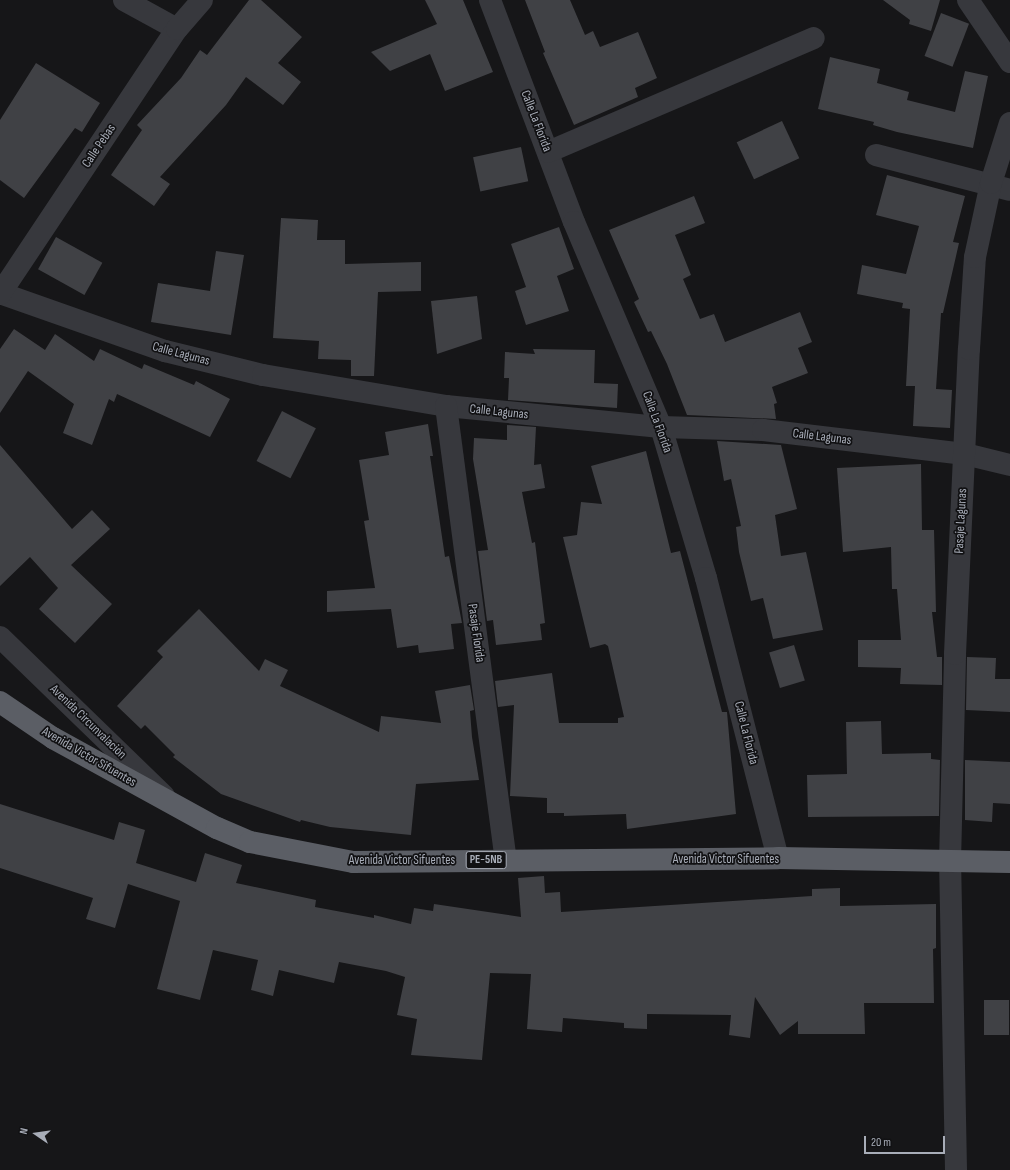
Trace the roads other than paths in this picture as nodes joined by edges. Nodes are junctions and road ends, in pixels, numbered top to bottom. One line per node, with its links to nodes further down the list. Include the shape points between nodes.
1 (124, 0): 5 (street)
2 (202, 0): 5 (street, Calle Pebas)
3 (490, 0): 9 (street, Calle La Florida)
4 (968, 0): 7 (street)
5 (177, 29): 12 (street, Calle Pebas)
6 (814, 38): 9 (street)
7 (1010, 62)
8 (1010, 123): 11 (street, Pasaje Lagunas)
9 (548, 152): 14 (street, Calle La Florida, via 574,222)
10 (876, 155): 11 (street)
11 (1000, 187): 15 (street, Pasaje Lagunas, via 975,257)
12 (0, 294): 13 (street, Calle Lagunas, via 165,351 263,375)
13 (446, 406): 14 (street, Calle Lagunas); 21 (street, Pasaje Florida)
14 (661, 427): 15 (street, Calle Lagunas, via 763,430); 20 (street, Calle La Florida, via 706,578)
15 (965, 454): 16 (street, Calle Lagunas); 22 (street, Pasaje Lagunas, via 955,654)
16 (1010, 465)
17 (0, 636): 19 (street, Avenida Circunvalación)
18 (0, 702): 19 (highway, Avenida Victor Sifuentes / PE-5NB, via 52,738)
19 (177, 808): 21 (highway, Avenida Victor Sifuentes / PE-5NB, via 250,842 346,861)
20 (778, 858): 21 (highway, Avenida Victor Sifuentes / PE-5NB); 22 (highway, Avenida Victor Sifuentes / PE-5NB)
21 (506, 860)
22 (950, 862): 23 (highway, Avenida Victor Sifuentes / PE-5NB); 24 (street, Pasaje Lagunas)
23 (1010, 862)
24 (956, 1170)

